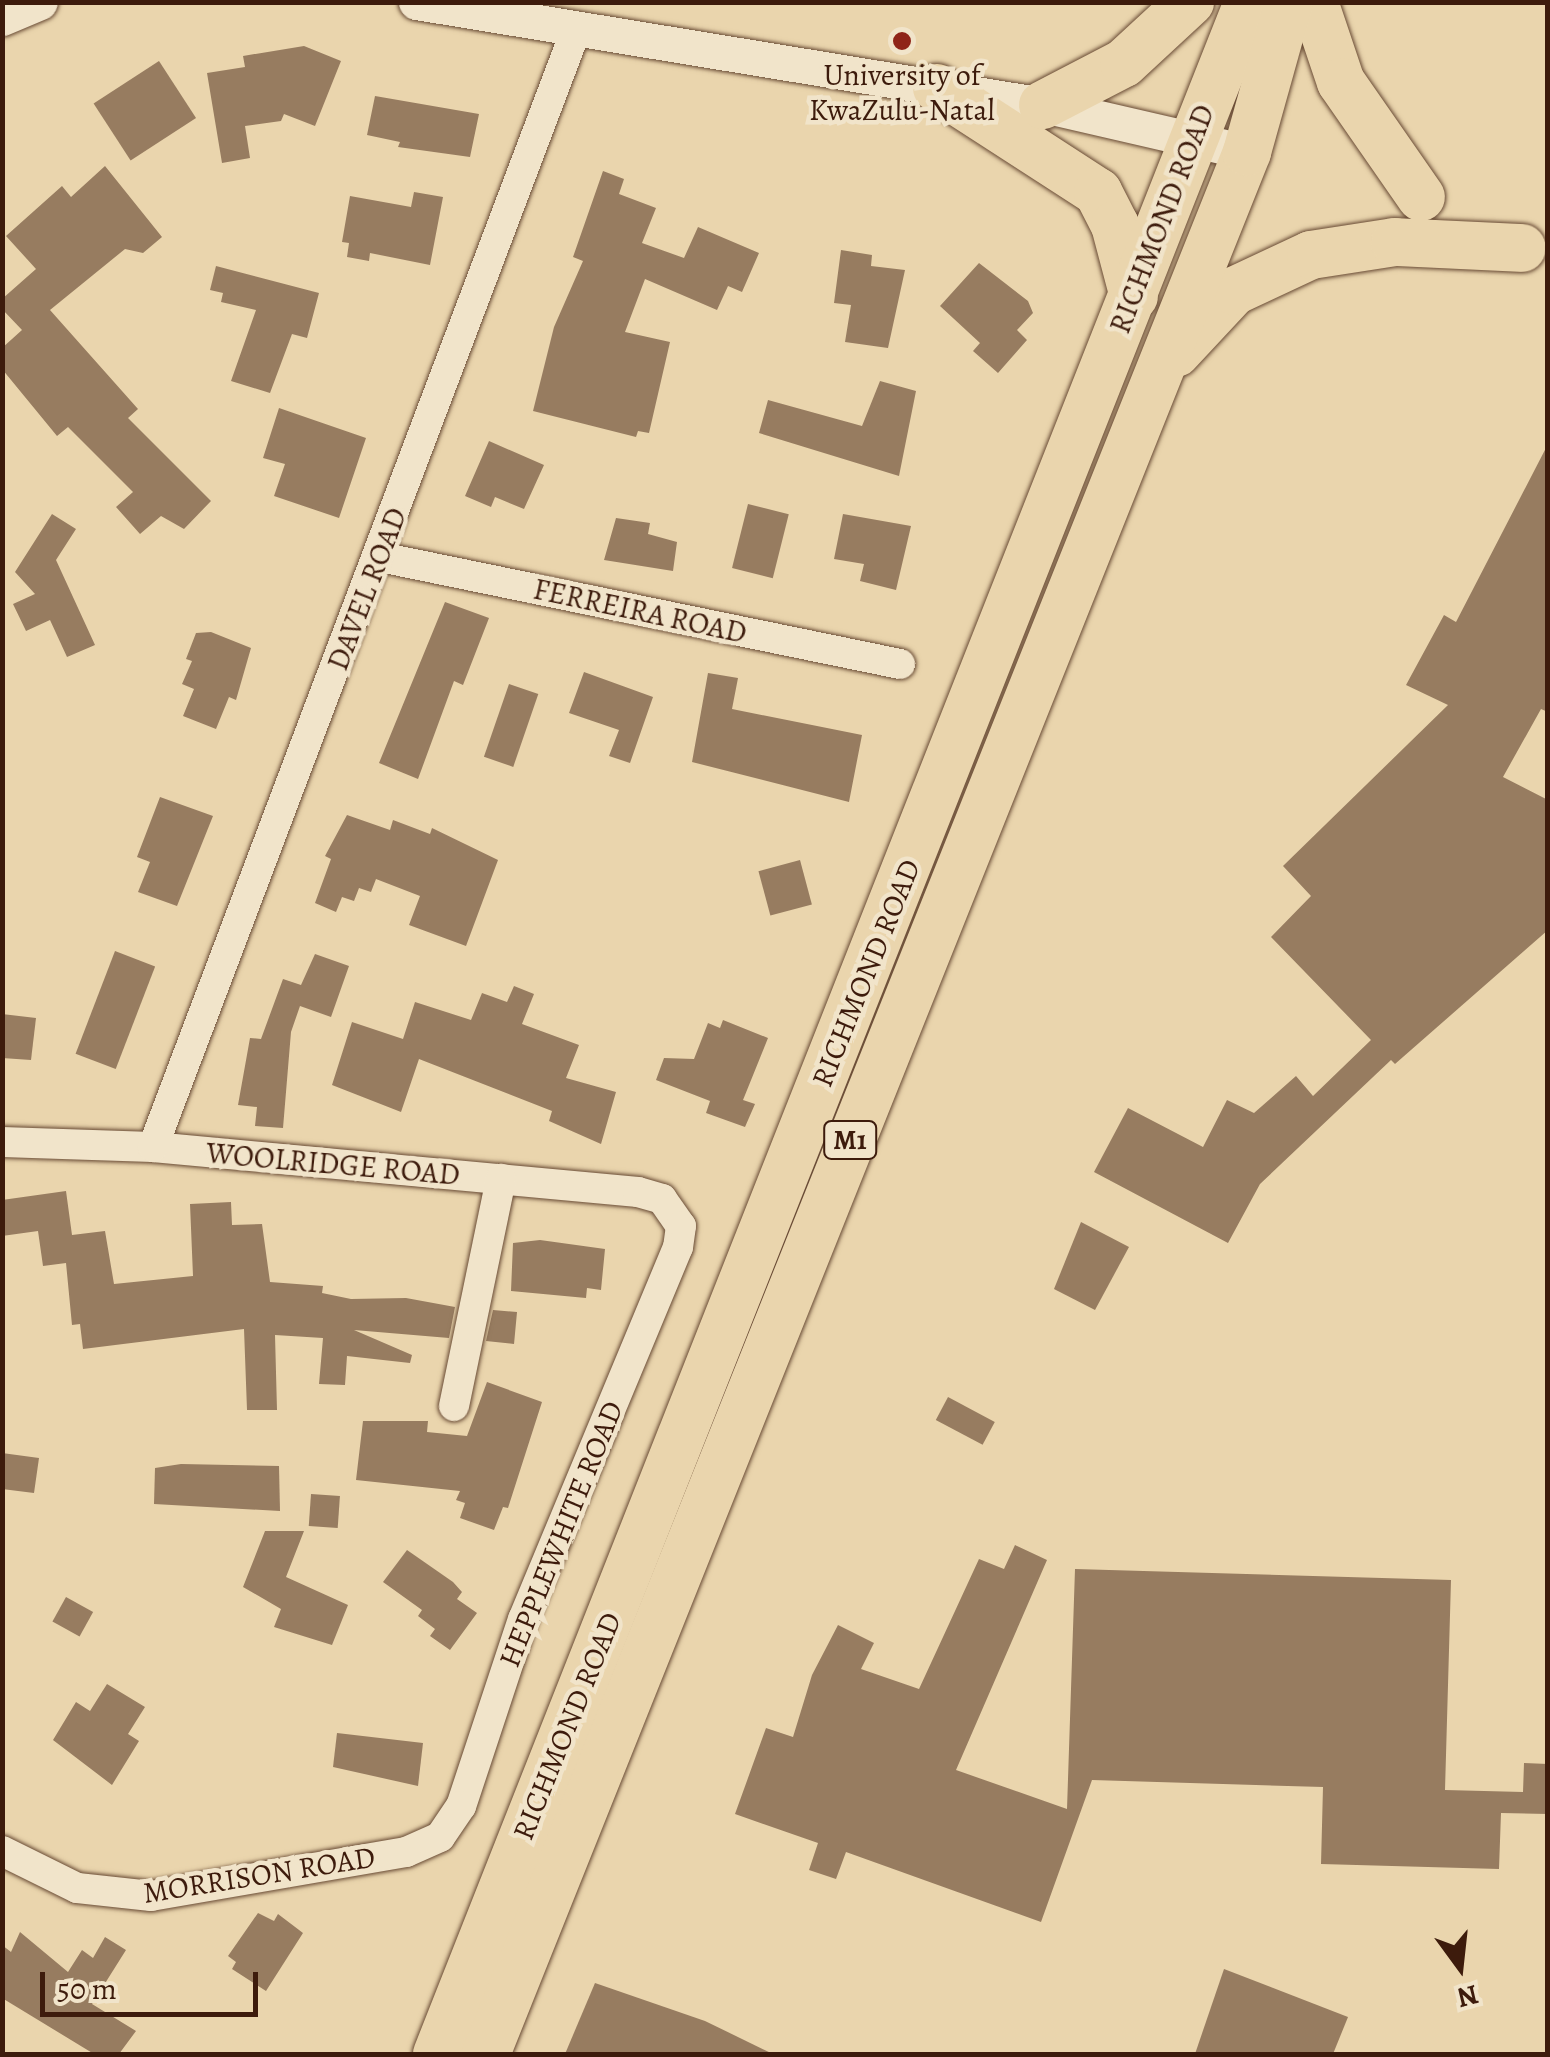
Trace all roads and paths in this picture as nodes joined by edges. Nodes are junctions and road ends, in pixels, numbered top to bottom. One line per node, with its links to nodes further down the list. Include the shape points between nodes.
1 (40, 2): 7 (street)
2 (416, 2): 8 (street)
3 (1190, 2): 10 (highway, via 1124,63)
4 (1248, 2): 11 (highway, RICHMOND ROAD / M1)
5 (1289, 2): 12 (highway, RICHMOND ROAD / M1)
6 (1314, 2): 13 (highway, via 1341,82)
7 (2, 18)
8 (576, 30): 9 (street); 17 (street, DAVEL ROAD)
9 (937, 88): 10 (street); 15 (highway, via 1098,192 1115,225)
10 (1043, 105): 11 (street)
11 (1193, 136): 12 (street); 15 (highway, RICHMOND ROAD / M1)
12 (1246, 152): 16 (highway, RICHMOND ROAD / M1)
13 (1421, 197)
14 (1522, 248): 16 (highway, via 1395,242 1311,256 1234,290)
15 (1134, 297): 26 (highway, RICHMOND ROAD / M1)
16 (1158, 373): 27 (highway, RICHMOND ROAD / M1)
17 (380, 557): 18 (street, FERREIRA ROAD); 20 (street, DAVEL ROAD)
18 (900, 664)
19 (2, 1142): 20 (street, WOOLRIDGE ROAD)
20 (153, 1147): 21 (street, WOOLRIDGE ROAD)
21 (500, 1179): 22 (street, WOOLRIDGE ROAD); 23 (street)
22 (662, 1199): 25 (street, HEPPLEWHITE ROAD, via 681,1226 678,1247 523,1619 461,1806 440,1838)
23 (454, 1406)
24 (2, 1851): 25 (street, MORRISON ROAD, via 77,1888 151,1896)
25 (406, 1852)
26 (437, 2054)
27 (486, 2054)

